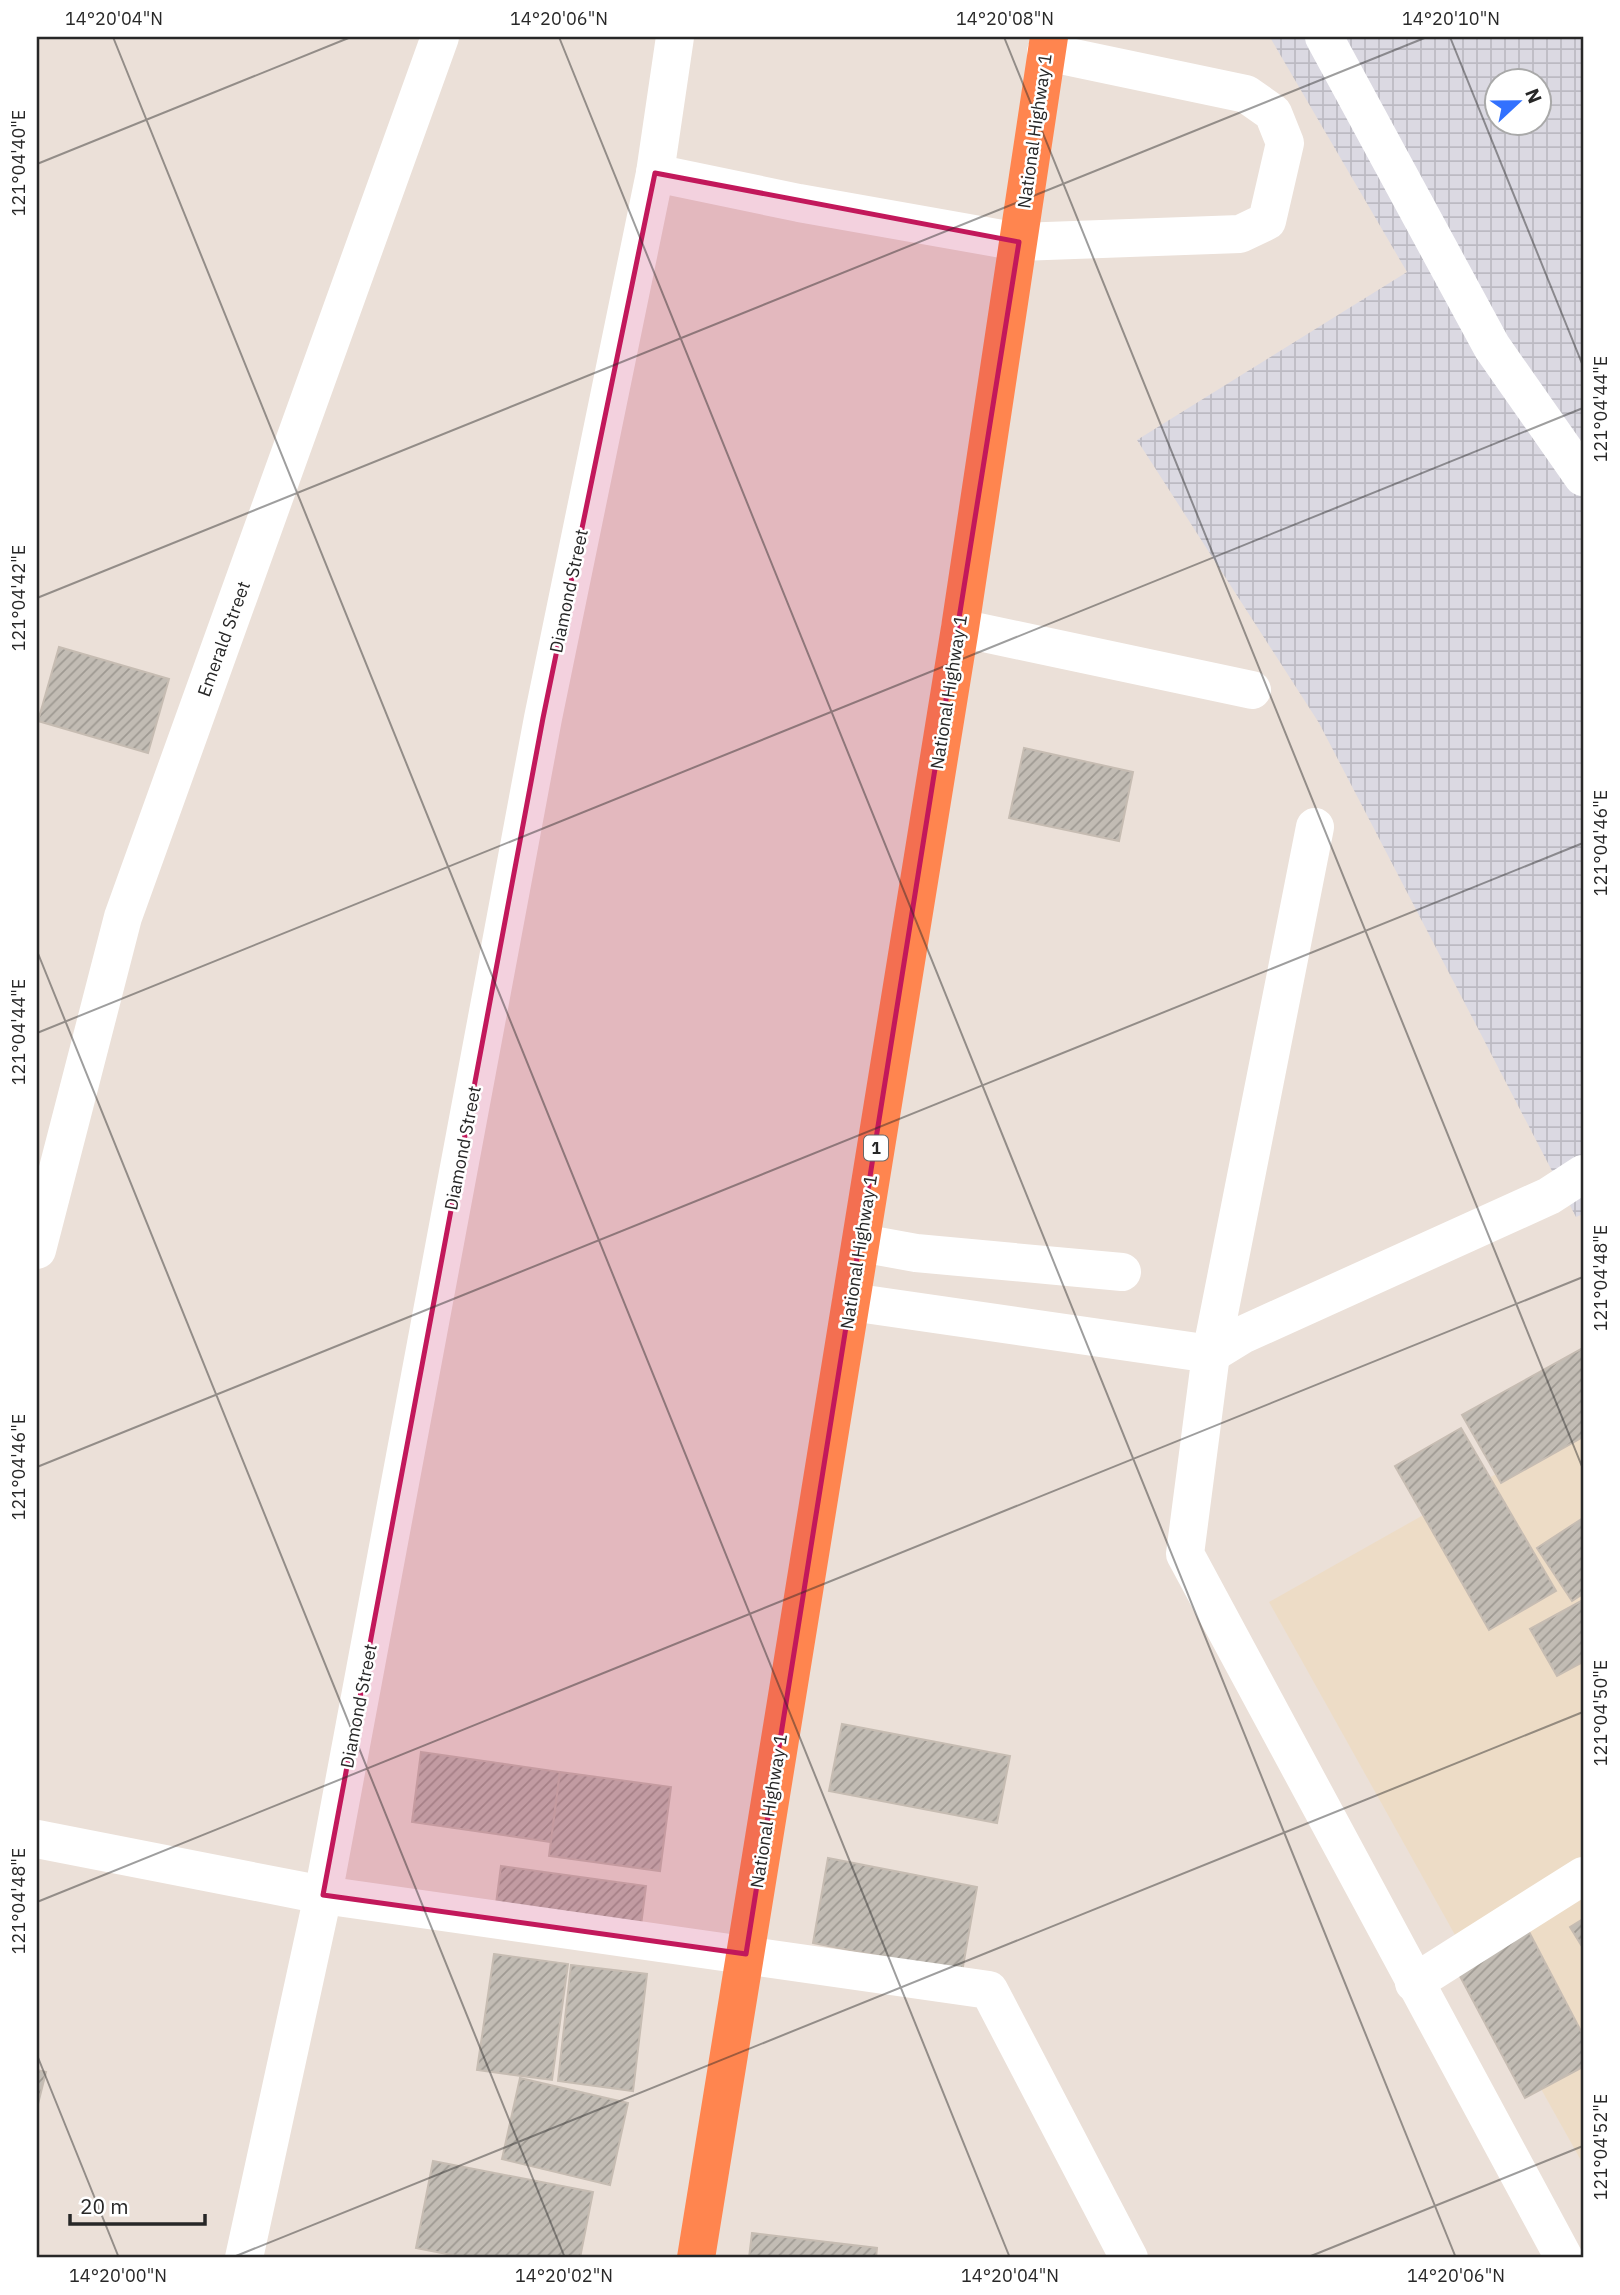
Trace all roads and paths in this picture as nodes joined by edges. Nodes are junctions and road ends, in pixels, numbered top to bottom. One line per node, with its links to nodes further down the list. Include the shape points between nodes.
1 (440, 37): 13 (street, Emerald Street, via 123,917)
2 (675, 37): 5 (street, Diamond Street)
3 (1324, 37): 7 (street, via 1492,346)
4 (1047, 44): 6 (highway, National Highway 1 / 1); 6 (street, via 1246,94 1273,113 1285,143 1267,221 1240,234)
5 (655, 173): 6 (street); 19 (street, Diamond Street, via 546,704)
6 (1019, 242): 8 (highway, National Highway 1 / 1)
7 (1583, 477)
8 (960, 628): 9 (street); 12 (highway, National Highway 1 / 1)
9 (1252, 690)
10 (1315, 827): 16 (street)
11 (1583, 1174): 16 (street, via 1549,1196 1242,1335)
12 (861, 1243): 14 (street, via 916,1253); 15 (highway, National Highway 1 / 1)
13 (37, 1250)
14 (1122, 1272)
15 (851, 1302): 16 (street); 20 (highway, National Highway 1 / 1)
16 (1211, 1354): 21 (street, via 1185,1554)
17 (37, 1839): 19 (street)
18 (1583, 1876): 21 (street)
19 (323, 1895): 20 (street); 22 (street, Diamond Street)
20 (746, 1954): 23 (highway, National Highway 1 / 1); 24 (street, via 989,1990)
21 (1414, 1983): 25 (street)
22 (244, 2258)
23 (696, 2258)
24 (1129, 2258)
25 (1564, 2258)

